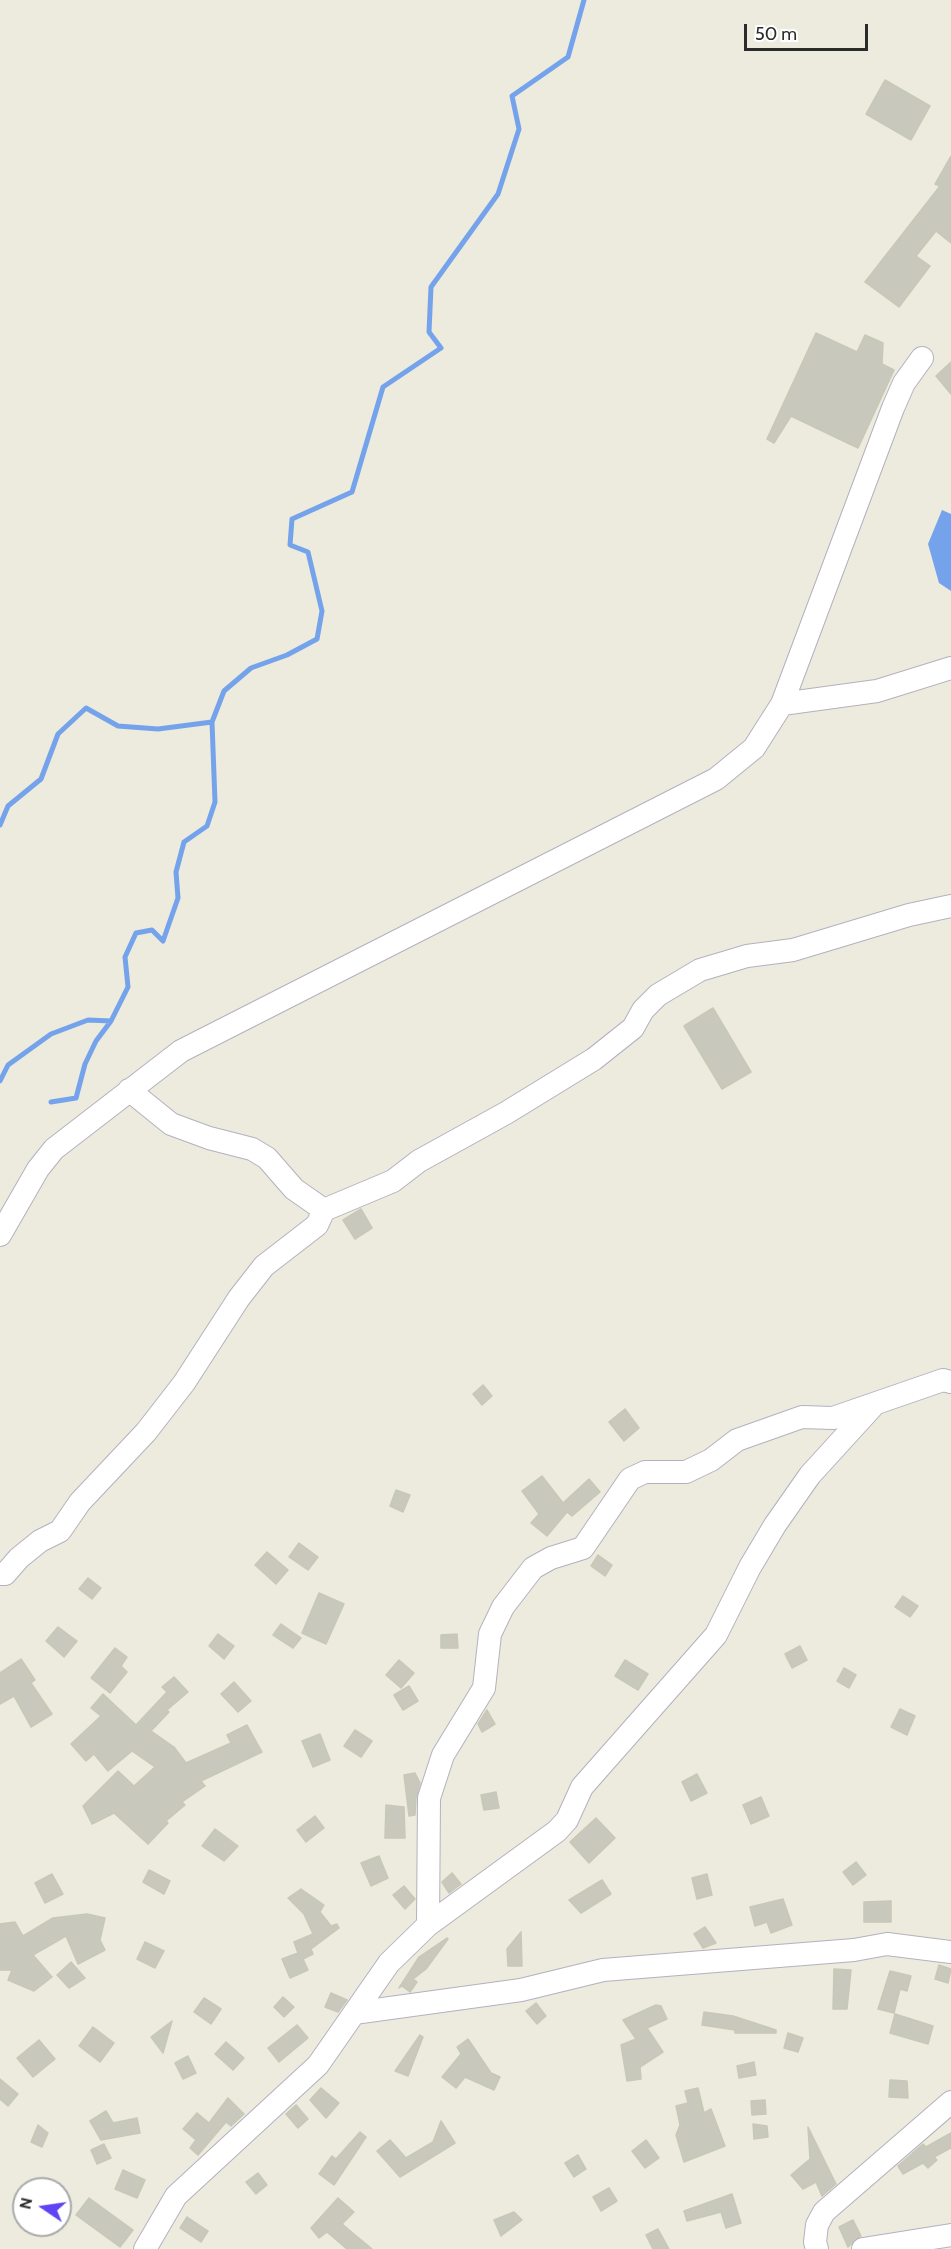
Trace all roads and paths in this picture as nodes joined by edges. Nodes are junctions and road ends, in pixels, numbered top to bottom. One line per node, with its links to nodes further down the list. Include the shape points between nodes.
1 (922, 358): 3 (street, via 904,383 893,408)
2 (951, 668): 3 (street, via 877,691)
3 (782, 704): 5 (street, via 754,748 716,779 181,1051)
4 (951, 906): 6 (street, via 793,950 747,956 700,970 658,995 633,1028 594,1059 419,1161 393,1181)
5 (129, 1090): 6 (street, via 171,1124 252,1149 267,1158 294,1189); 7 (street, via 54,1149)
6 (324, 1210): 10 (street, via 317,1225 264,1266 238,1298 178,1391 146,1432 80,1502 60,1531 40,1541 5,1574)
7 (0, 1234)
8 (951, 1382): 9 (street, via 943,1380)
9 (872, 1407): 11 (street, via 810,1475 775,1525 716,1635 582,1787 567,1820); 11 (street, via 833,1418 802,1417 737,1440 711,1460 686,1472 645,1472 630,1479 583,1548 533,1568 518,1585 490,1634 484,1688 443,1755 429,1798)
10 (0, 1574)
11 (428, 1925): 13 (street, via 389,1963)
12 (951, 1952): 13 (street, via 887,1944 603,1971 521,1990)
13 (354, 2013): 16 (street, via 310,2074 176,2196)
14 (951, 2102): 17 (street, via 824,2212 817,2225)
15 (951, 2235): 18 (street)
16 (145, 2249)
17 (818, 2249)
18 (863, 2249)

